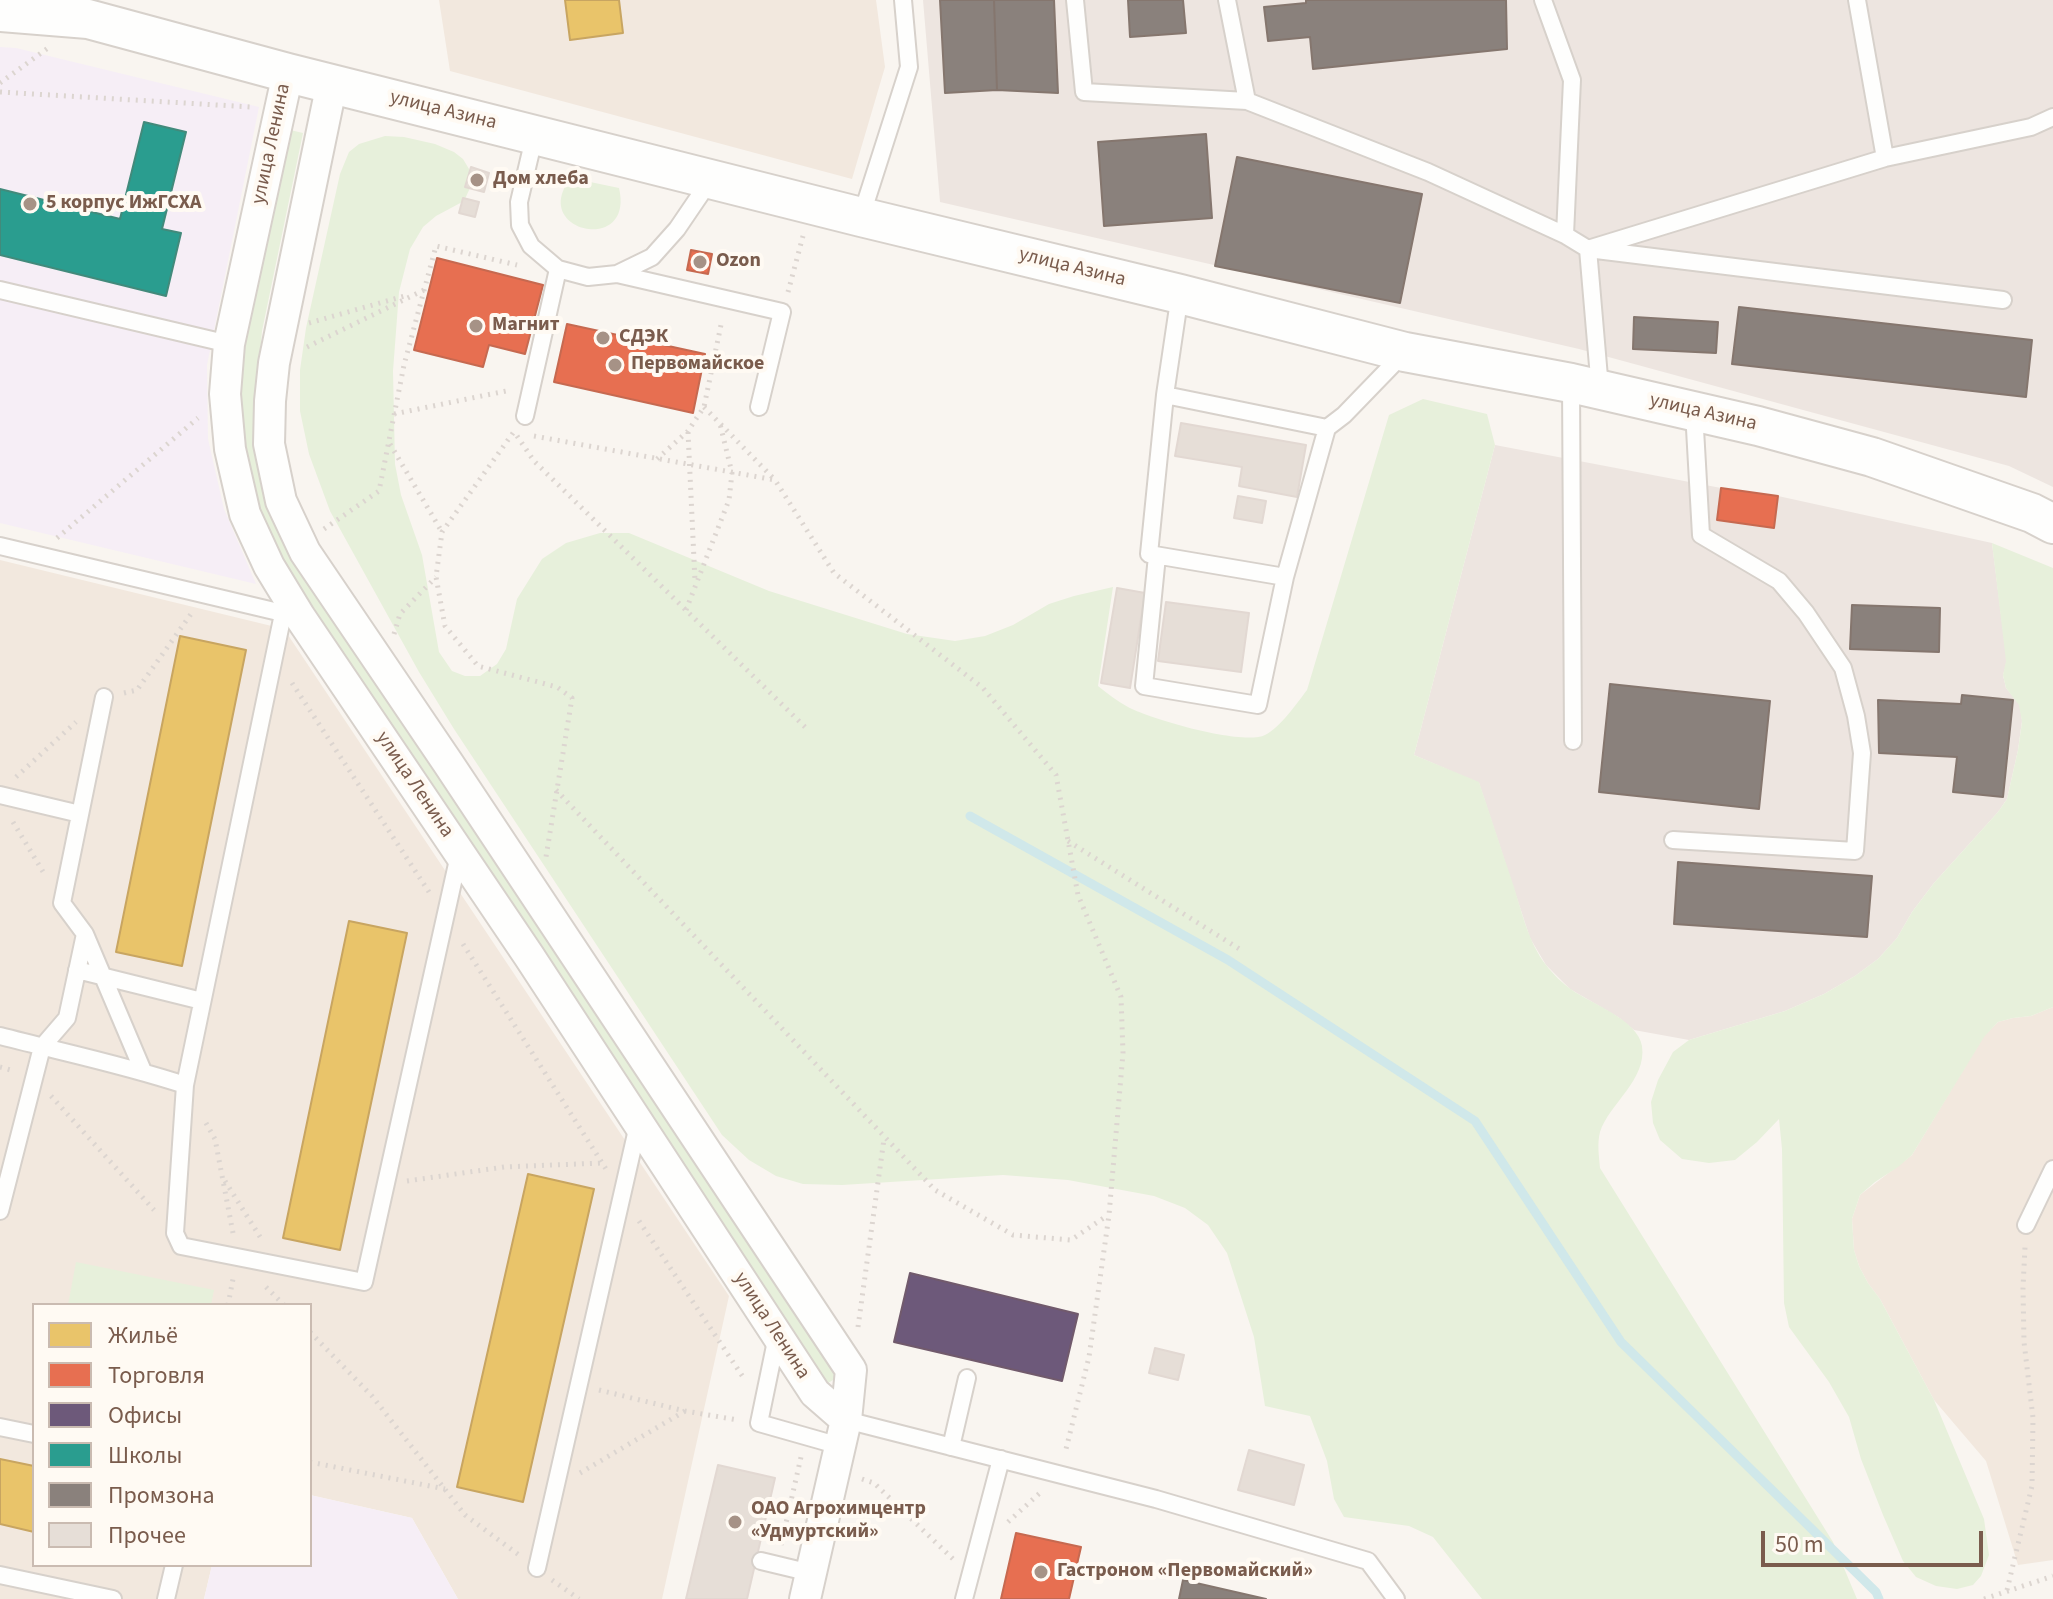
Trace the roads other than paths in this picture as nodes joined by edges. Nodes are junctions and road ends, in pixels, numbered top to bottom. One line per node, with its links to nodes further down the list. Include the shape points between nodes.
1 (903, 0): 15 (lane, via 909,67)
2 (1075, 0): 10 (lane, via 1084,92)
3 (1227, 0): 10 (lane)
4 (1543, 0): 16 (lane, via 1572,80)
5 (1857, 0): 13 (lane)
6 (97, 10): 7 (street, улица Азина); 9 (street, улица Азина)
7 (0, 12)
8 (332, 83): 9 (street, улица Азина); 12 (street, улица Азина); 58 (street, улица Ленина, via 274,363 269,444 281,501 327,587 851,1370)
9 (284, 90): 23 (street, улица Ленина)
10 (1247, 101): 16 (lane, via 1428,172)
11 (2053, 117): 13 (lane, via 2031,127)
12 (535, 134): 14 (street, улица Азина); 18 (lane, via 519,202 520,225 531,246)
13 (1885, 158): 17 (lane)
14 (711, 179): 15 (street, улица Азина); 19 (lane, via 652,257)
15 (861, 217): 21 (street, улица Азина)
16 (1565, 235): 17 (lane)
17 (1588, 249): 22 (lane); 25 (lane)
18 (557, 272): 19 (lane); 29 (lane)
19 (617, 274): 27 (lane, via 782,312)
20 (0, 290): 23 (lane)
21 (1180, 294): 24 (street, улица Азина); 26 (lane)
22 (2003, 300)
23 (229, 344): 35 (street, улица Ленина, via 225,394 230,449 245,514)
24 (1405, 352): 25 (street, улица Азина); 30 (lane)
25 (1585, 386): 28 (street, улица Азина); 37 (lane)
26 (1165, 395): 30 (lane); 33 (lane, via 1149,554)
27 (759, 407)
28 (1694, 411): 31 (street, улица Азина, via 1872,457); 40 (lane, via 1701,535 1779,581 1806,613 1843,668 1862,753 1855,851)
29 (525, 416)
30 (1327, 428): 34 (lane)
31 (2053, 524)
32 (0, 546): 35 (lane)
33 (1157, 556): 34 (lane); 34 (lane, via 1144,686 1258,705)
34 (1285, 577)
35 (292, 616): 41 (street, улица Ленина); 45 (lane, via 274,657)
36 (104, 697): 39 (lane)
37 (1573, 741)
38 (0, 795): 39 (lane)
39 (80, 814): 42 (lane, via 62,903)
40 (1673, 840)
41 (459, 853): 49 (lane, via 364,1282 181,1246 175,1233); 50 (street, улица Ленина)
42 (85, 934): 43 (lane); 44 (lane)
43 (77, 970): 44 (lane); 47 (lane, via 67,1018)
44 (104, 977): 45 (lane); 48 (lane)
45 (202, 1001): 49 (lane)
46 (0, 1036): 47 (lane)
47 (42, 1047): 48 (lane); 52 (lane)
48 (143, 1071): 49 (lane)
49 (185, 1085)
50 (638, 1123): 54 (street, улица Ленина); 63 (lane)
51 (2053, 1169): 53 (lane)
52 (0, 1211)
53 (2026, 1225)
54 (777, 1335): 58 (street, улица Ленина, via 815,1393); 58 (lane, via 759,1423)
55 (967, 1378): 59 (lane)
56 (0, 1427): 57 (lane)
57 (32, 1434)
58 (840, 1445): 59 (lane); 65 (street)
59 (951, 1447): 60 (lane)
60 (1001, 1459): 68 (lane); 69 (lane, via 1368,1561)
61 (768, 1563): 65 (lane)
62 (174, 1567): 67 (lane)
63 (537, 1568)
64 (0, 1575): 66 (lane)
65 (808, 1586)
66 (113, 1599)
67 (166, 1599)
68 (964, 1599)
69 (1396, 1599)

